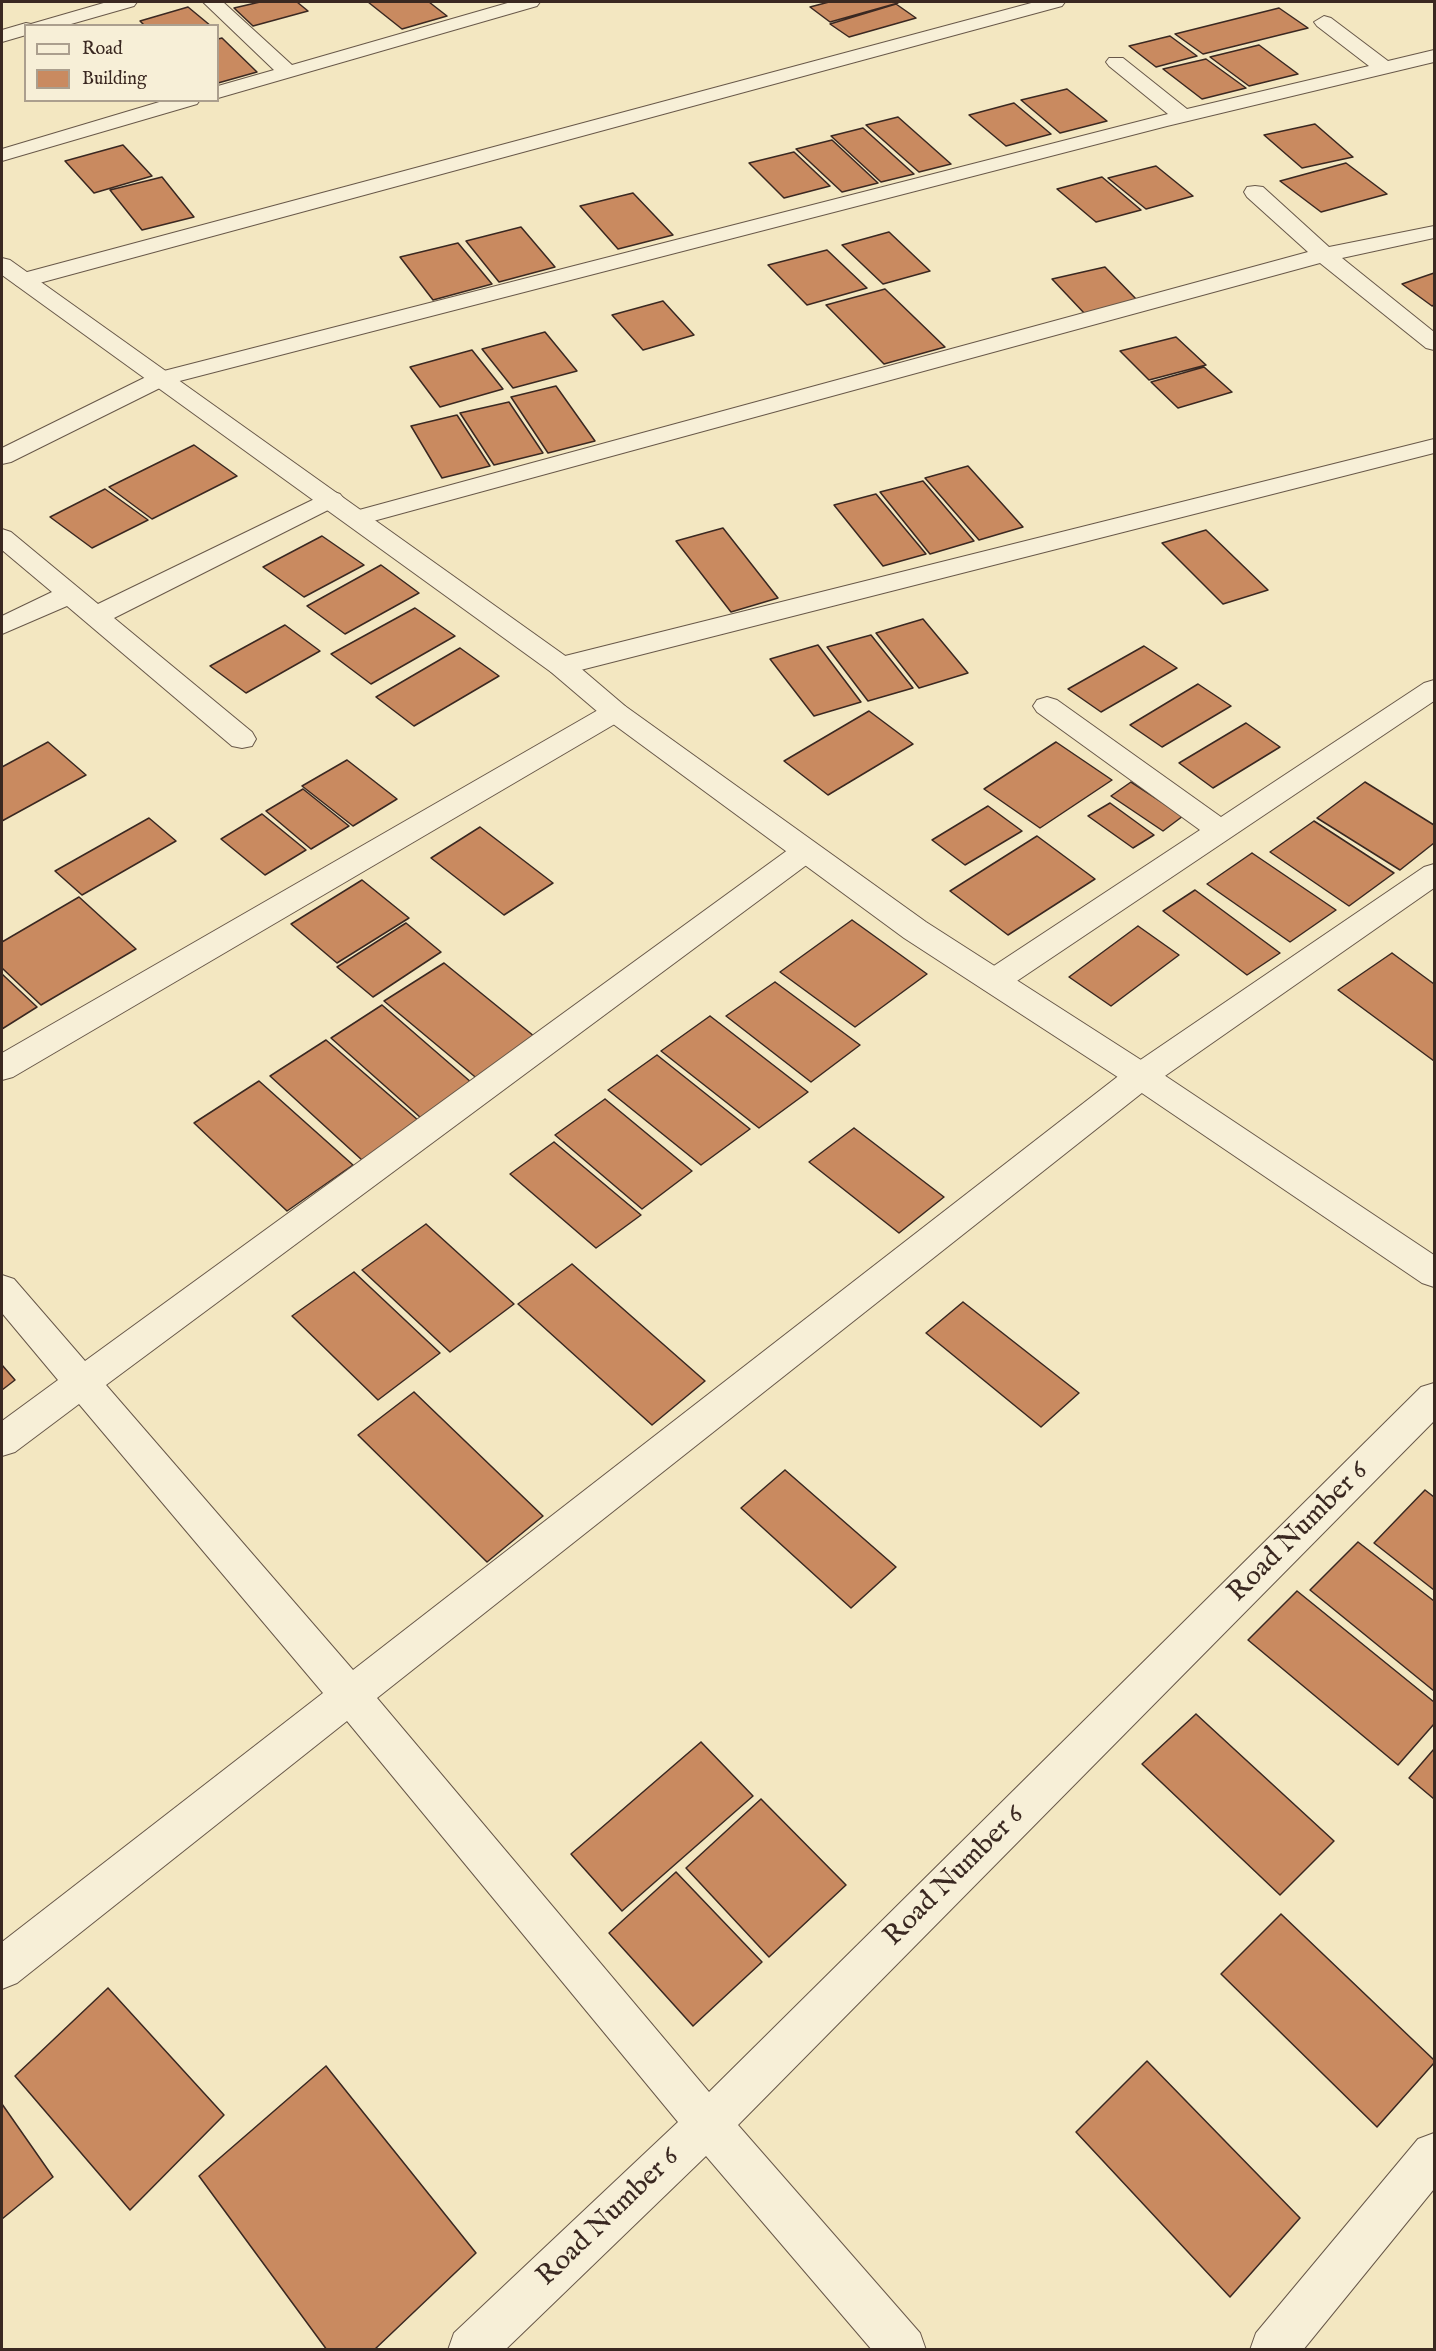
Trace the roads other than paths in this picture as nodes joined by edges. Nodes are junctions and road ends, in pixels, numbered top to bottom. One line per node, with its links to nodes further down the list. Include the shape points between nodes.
1 (127, 2): 6 (street)
2 (212, 2): 12 (street)
3 (530, 2): 12 (street)
4 (1055, 2): 21 (street)
5 (1324, 22): 11 (street)
6 (47, 24)
7 (24, 30): 8 (street)
8 (2, 36)
9 (1434, 56): 11 (street)
10 (1116, 63): 15 (street)
11 (1385, 68): 15 (street)
12 (288, 72): 13 (street)
13 (219, 92)
14 (183, 102): 16 (street)
15 (1183, 116): 23 (street)
16 (2, 155)
17 (1255, 192): 19 (street)
18 (1434, 232): 19 (street)
19 (1324, 255): 22 (street); 27 (street)
20 (2, 265): 21 (street)
21 (24, 280): 23 (street)
22 (1434, 343)
23 (160, 379): 25 (street); 26 (street)
24 (1434, 446): 32 (street)
25 (2, 457)
26 (331, 499): 27 (street); 30 (street)
27 (357, 518): 32 (street)
28 (2, 537): 29 (street)
29 (68, 595): 30 (street); 31 (street)
30 (94, 617): 36 (street)
31 (2, 626)
32 (561, 666): 35 (street)
33 (1434, 689): 37 (street)
34 (1047, 706): 37 (street)
35 (615, 712): 38 (street); 41 (street)
36 (242, 739)
37 (1221, 831): 40 (street)
38 (806, 851): 40 (street); 45 (street)
39 (1434, 873): 42 (street)
40 (994, 981): 42 (street)
41 (2, 1068)
42 (1141, 1076): 43 (street); 48 (street)
43 (1434, 1273)
44 (2, 1289): 45 (street)
45 (83, 1384): 47 (street); 48 (street)
46 (1434, 1398): 50 (street, Road Number 6)
47 (2, 1441)
48 (350, 1695): 49 (street); 50 (street)
49 (2, 1968)
50 (708, 2124): 52 (street, Road Number 6); 53 (street)
51 (1434, 2155): 54 (street)
52 (471, 2349)
53 (903, 2349)
54 (1272, 2349)

